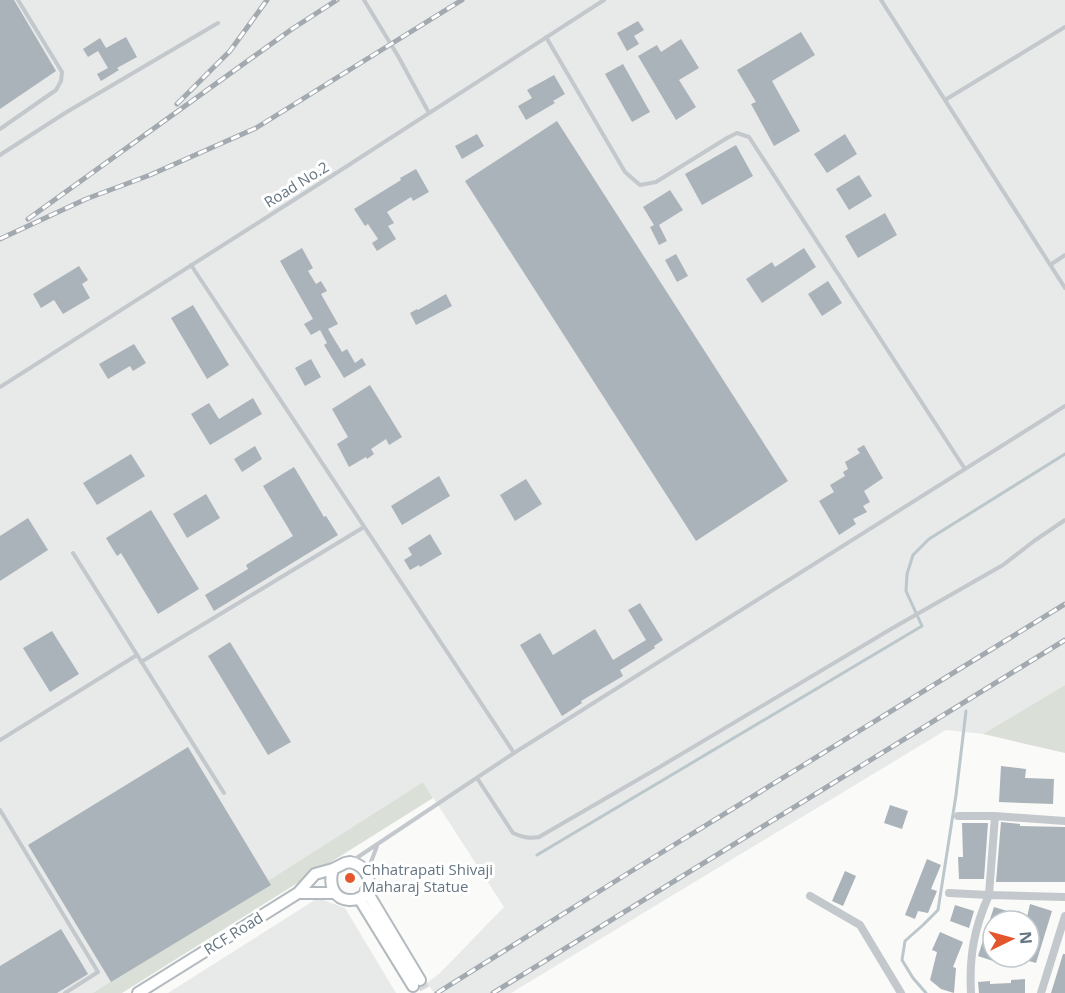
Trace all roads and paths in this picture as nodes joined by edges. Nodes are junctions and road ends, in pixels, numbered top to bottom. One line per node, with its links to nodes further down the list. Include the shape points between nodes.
1 (18, 0): 10 (lane, via 62,72 61,81 56,90)
2 (364, 0): 9 (lane)
3 (604, 0): 7 (lane, Road No.2)
4 (881, 0): 8 (lane)
5 (218, 23): 11 (lane, via 65,112)
6 (1065, 27): 8 (lane)
7 (546, 37): 9 (lane, Road No.2); 18 (lane, via 625,172 640,185 656,182 737,133 748,137)
8 (945, 100): 14 (lane)
9 (429, 114): 13 (lane, Road No.2)
10 (0, 129)
11 (0, 155)
12 (1065, 255): 14 (lane)
13 (191, 265): 16 (lane, Road No.2); 20 (lane)
14 (1050, 265): 15 (lane)
15 (1065, 288)
16 (0, 387)
17 (1065, 406): 18 (lane)
18 (965, 470): 25 (lane)
19 (1065, 520): 26 (lane, via 1003,565 539,837 513,833)
20 (364, 527): 23 (lane); 25 (lane)
21 (73, 553): 22 (lane)
22 (137, 655): 23 (lane); 24 (lane)
23 (141, 662): 27 (lane)
24 (0, 740)
25 (514, 753): 26 (lane)
26 (477, 778): 32 (lane)
27 (224, 793)
28 (0, 810): 45 (lane, via 98,972)
29 (958, 816): 30 (street)
30 (994, 816): 31 (street); 40 (street)
31 (1065, 821)
32 (377, 845): 33 (lane); 35 (lane)
33 (350, 862): 34 (street); 35 (street)
34 (333, 869): 36 (street, RCF Road, via 315,874); 37 (street, via 331,884)
35 (367, 874): 39 (street, via 368,885)
36 (298, 893): 37 (street); 46 (street, RCF Road)
37 (335, 893): 39 (street, via 344,900 354,900)
38 (949, 893): 40 (street)
39 (363, 894): 44 (street)
40 (989, 895): 42 (street); 48 (street, via 976,932 970,966)
41 (810, 896): 47 (street, via 860,925)
42 (1065, 897)
43 (1065, 916): 49 (street)
44 (416, 983)
45 (65, 993)
46 (138, 993)
47 (902, 993)
48 (971, 993)
49 (1041, 993)

